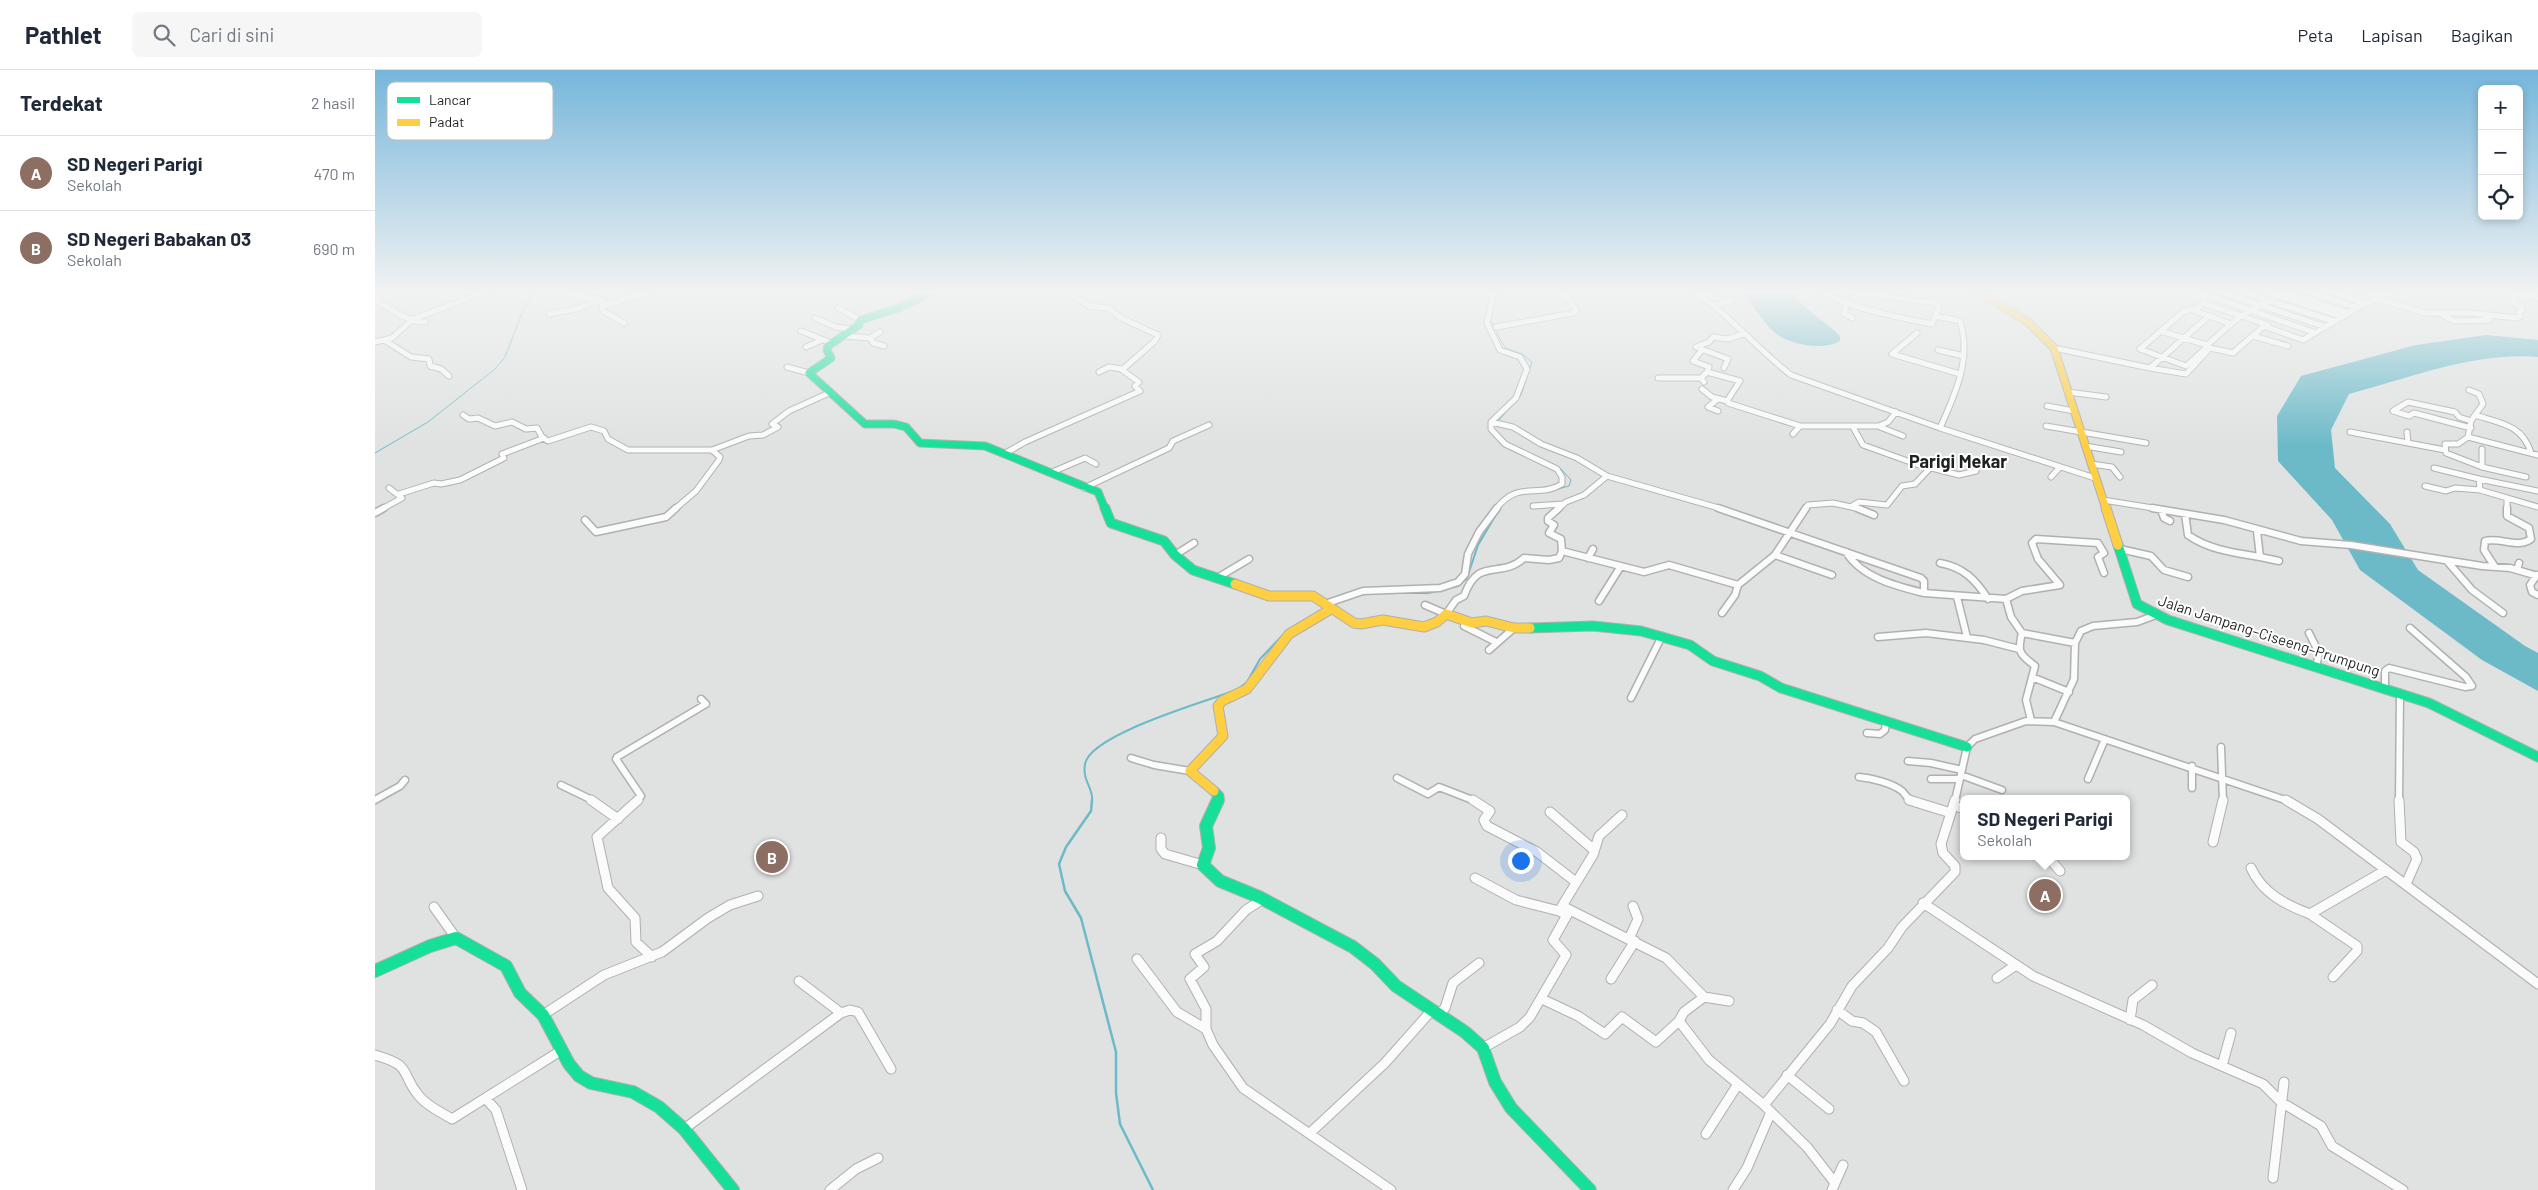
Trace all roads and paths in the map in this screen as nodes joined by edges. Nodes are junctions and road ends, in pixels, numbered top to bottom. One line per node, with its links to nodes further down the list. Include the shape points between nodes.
1 (388, 342): 36 (street, via 411,357 429,360 430,366)
2 (817, 342): 22 (street)
3 (873, 342): 20 (street)
4 (1154, 342): 31 (street)
5 (1496, 342): 52 (street, via 1500,350 1520,357 1527,371 1516,398)
6 (1708, 342): 25 (street, via 1696,347)
7 (1753, 342): 48 (street, via 1785,372)
8 (1906, 342): 35 (street, via 1892,354)
9 (1964, 342): 26 (street)
10 (2050, 342): 23 (street, Jalan Jampang–Ciseeng–Prumpung)
11 (2147, 342): 27 (street, via 2139,349)
12 (2179, 342): 27 (street)
13 (2198, 342): 19 (street)
14 (2210, 342): 19 (street)
15 (2241, 342): 19 (street, via 2230,352)
16 (2246, 342): 30 (street, via 2233,353 2210,348 2186,374)
17 (2275, 342): 21 (street)
18 (831, 343): 34 (street, via 827,350 831,358)
19 (2207, 345): 27 (street, via 2185,366)
20 (884, 346)
21 (2288, 346)
22 (806, 347)
23 (2053, 348): 30 (street); 40 (street, Jalan Jampang–Ciseeng–Prumpung)
24 (1938, 350): 26 (street)
25 (1701, 351): 29 (street, via 1728,360); 33 (street, via 1693,361 1709,366)
26 (1964, 356): 35 (street)
27 (2162, 358): 30 (street)
28 (787, 368): 34 (street)
29 (1724, 368)
30 (2150, 368)
31 (1122, 369): 32 (street, via 1109,367); 77 (street, via 1139,381 1135,386 1139,391)
32 (1099, 372)
33 (1707, 372): 37 (street, via 1703,380); 44 (street, via 1740,381)
34 (809, 373): 41 (street, via 827,387)
35 (1960, 374): 58 (street)
36 (449, 376)
37 (1658, 378)
38 (1702, 389): 43 (street)
39 (2469, 390): 50 (street, via 2479,394 2483,404)
40 (2068, 392): 42 (street); 47 (street, Jalan Jampang–Ciseeng–Prumpung)
41 (829, 393): 73 (street, via 789,411 773,424 778,427 768,433 749,436); 77 (street, via 865,424 903,426 911,430 920,443 985,446)
42 (2106, 396)
43 (1718, 399): 44 (street); 46 (street, via 1708,407)
44 (1727, 401): 54 (street)
45 (2047, 406): 47 (street)
46 (1718, 411)
47 (2074, 411): 60 (street, Jalan Jampang–Ciseeng–Prumpung)
48 (1896, 412): 55 (street, via 1888,422); 58 (street)
49 (463, 415): 66 (street, via 495,426 512,422 526,429 537,428)
50 (2475, 415): 51 (street); 67 (street, via 2519,430)
51 (2471, 421): 59 (street); 59 (street, via 2455,412 2407,402 2393,411 2409,416 2414,413 2429,416)
52 (1491, 422): 89 (street, via 1513,427); 147 (street, via 1493,433 1505,444 1557,469 1562,477 1561,486 1520,490 1501,503 1479,532 1468,554 1465,574 1457,582 1440,588 1363,591)
53 (1209, 425): 97 (street, via 1173,441 1169,448)
54 (1800, 426): 57 (street); 63 (street)
55 (1879, 426): 57 (street); 64 (street)
56 (2046, 426): 60 (street)
57 (1853, 427): 83 (street, via 1863,445)
58 (1940, 428): 84 (street)
59 (2471, 428): 65 (street)
60 (2080, 432): 69 (street); 71 (street, Jalan Jampang–Ciseeng–Prumpung)
61 (2350, 432): 70 (street)
62 (2407, 432): 70 (street)
63 (1793, 434)
64 (1903, 436)
65 (2468, 437): 74 (street, via 2458,444 2445,444); 76 (street)
66 (544, 438): 73 (street, via 551,440 591,427 604,432 608,439 628,450); 100 (street, via 502,454 504,458 451,484 434,483)
67 (2528, 440): 68 (street); 76 (street)
68 (2538, 442)
69 (2146, 443)
70 (2408, 443): 74 (street)
71 (2085, 446): 75 (street); 81 (street, Jalan Jampang–Ciseeng–Prumpung)
72 (2482, 449): 82 (street)
73 (712, 450): 111 (street, via 720,457 719,460 696,491 666,517 596,532)
74 (2445, 450): 79 (street)
75 (2121, 452)
76 (2531, 453): 78 (street)
77 (1004, 454): 87 (street)
78 (2538, 455)
79 (2459, 459): 82 (street); 88 (street)
80 (1096, 464): 87 (street, via 1085,458)
81 (2091, 464): 92 (street, via 2112,467); 93 (street, Jalan Jampang–Ciseeng–Prumpung)
82 (2482, 467): 90 (street)
83 (1930, 468): 86 (street, via 1962,476); 105 (street, via 1915,484 1899,488 1887,505 1859,502)
84 (2060, 468): 91 (street); 93 (street)
85 (2434, 468): 88 (street)
86 (1976, 471)
87 (1050, 473): 97 (street)
88 (2460, 474): 94 (street)
89 (1607, 476): 103 (street, via 1584,495); 116 (street, via 1689,498)
90 (2527, 476)
91 (2051, 477)
92 (2120, 477)
93 (2095, 478): 102 (street, Jalan Jampang–Ciseeng–Prumpung)
94 (2479, 479): 98 (street); 99 (street)
95 (2425, 486): 98 (street, via 2446,491 2455,488)
96 (389, 488): 100 (street)
97 (1084, 488): 122 (street, via 1096,490 1111,523 1164,541)
98 (2480, 490): 101 (street)
99 (2538, 491)
100 (399, 494): 108 (street, via 403,497 401,500)
101 (2507, 498): 106 (street); 113 (street, via 2507,516)
102 (2103, 500): 107 (street); 119 (street, Jalan Jampang–Ciseeng–Prumpung)
103 (1563, 504): 104 (street); 120 (street, via 1548,520 1554,525 1549,533 1561,540)
104 (1533, 506)
105 (1853, 506): 110 (street); 116 (street, via 1825,501 1808,505)
106 (2538, 507)
107 (2161, 510): 109 (street); 112 (street, via 2164,518)
108 (375, 514)
109 (2185, 514): 115 (street); 124 (street, via 2188,535 2193,539 2224,551)
110 (1874, 515)
111 (585, 520)
112 (2170, 521)
113 (2526, 526): 114 (street); 132 (street, via 2531,539 2527,543 2485,541 2484,550)
114 (2538, 528)
115 (2257, 530): 124 (street); 128 (street, via 2301,541 2351,545)
116 (1791, 534): 121 (street); 123 (street)
117 (1194, 544): 122 (street)
118 (1593, 549): 125 (street)
119 (2120, 549): 137 (street, via 2153,557 2165,570); 151 (street, Jalan Jampang–Ciseeng–Prumpung, via 2134,599 2142,608)
120 (1562, 551): 125 (street); 150 (street, via 1559,558 1553,560 1524,558 1514,567 1488,569 1477,574 1469,582 1464,596 1456,600)
121 (1846, 552): 140 (street, via 1852,562 1887,584); 140 (street, via 1921,578)
122 (1175, 555): 138 (street, via 1193,570)
123 (1775, 555): 135 (street); 139 (street)
124 (2261, 557): 127 (street)
125 (1588, 558): 131 (street)
126 (1249, 559): 138 (street)
127 (2279, 561)
128 (2447, 561): 132 (street); 148 (street, via 2478,596)
129 (1940, 563): 143 (street, via 1956,565 1969,574)
130 (2519, 563): 133 (street)
131 (1621, 566): 139 (street, via 1648,572 1669,564); 145 (street)
132 (2495, 567): 133 (street)
133 (2517, 570): 136 (street)
134 (2104, 574): 144 (street, via 2098,557 2103,553 2098,543 2036,539 2032,543 2034,551 2060,584 2022,591)
135 (1833, 576)
136 (2538, 576): 141 (street, via 2530,584 2533,594)
137 (2188, 577)
138 (1217, 578): 147 (street, via 1276,598 1313,596)
139 (1738, 586): 149 (street)
140 (1925, 594): 142 (street)
141 (2538, 595)
142 (1957, 597): 143 (street); 159 (street)
143 (1988, 599): 144 (street)
144 (2007, 599): 155 (street, via 2011,617)
145 (1599, 602)
146 (1425, 605): 150 (street)
147 (1328, 606): 150 (street, via 1357,624 1383,620 1427,627); 182 (street, via 1289,634 1247,688 1219,703 1223,736)
148 (2503, 612)
149 (1722, 613)
150 (1446, 614): 152 (street)
151 (2156, 615): 161 (street, via 2137,622 2088,627 2079,632); 164 (street, Jalan Jampang–Ciseeng–Prumpung)
152 (1463, 626): 153 (street, via 1486,621); 160 (street)
153 (1514, 628): 157 (street, via 1593,626); 160 (street, via 1507,637)
154 (2410, 628): 166 (street, via 2466,677 2471,687 2389,668 2385,671)
155 (2022, 633): 161 (street); 162 (street)
156 (2309, 633): 164 (street, via 2319,653)
157 (1662, 636): 169 (street); 172 (street, via 1690,645 1713,661 1760,676 1781,688)
158 (1878, 637): 159 (street, via 1913,632)
159 (1967, 637): 162 (street)
160 (1496, 642): 163 (street)
161 (2075, 643): 167 (street, via 2076,674)
162 (2019, 649): 165 (street, via 2034,664)
163 (1489, 650)
164 (2316, 667): 166 (street, Jalan Jampang–Ciseeng–Prumpung)
165 (2032, 677): 167 (street); 171 (street, via 2025,702)
166 (2385, 689): 168 (street, Jalan Jampang–Ciseeng–Prumpung)
167 (2069, 692): 173 (street)
168 (2400, 693): 178 (street, Jalan Jampang–Ciseeng–Prumpung, via 2445,709); 209 (street, via 2398,790 2401,842 2417,857)
169 (1631, 698)
170 (701, 699): 198 (street, via 706,704 701,709 674,721 615,759 641,796)
171 (2031, 720): 173 (street); 176 (street, via 1975,740)
172 (1886, 721): 174 (street, via 1885,730 1880,734); 176 (street)
173 (2053, 722): 175 (street)
174 (1867, 733)
175 (2105, 740): 181 (street); 188 (street)
176 (1967, 747): 183 (street)
177 (2221, 747): 184 (street)
178 (2538, 757)
179 (1131, 758): 182 (street)
180 (1908, 761): 183 (street, via 1931,763)
181 (2192, 766): 184 (street); 191 (street)
182 (1190, 771): 203 (street, via 1219,796 1204,827 1203,835 1209,848)
183 (1961, 774): 187 (street); 192 (street); 194 (street)
184 (2222, 776): 200 (street, via 2222,803); 205 (street, via 2284,799 2318,819)
185 (1859, 777): 194 (street, via 1902,790 1909,800)
186 (1397, 778): 208 (street, via 1428,794 1439,787 1470,798 1490,810 1484,820 1487,826 1537,852)
187 (1931, 779)
188 (2088, 779)
189 (405, 780): 193 (street, via 401,786)
190 (561, 784): 198 (street, via 597,803)
191 (2192, 788)
192 (2002, 790)
193 (375, 800)
194 (1952, 809): 195 (street); 212 (street, via 1941,844 1943,853 1955,866 1955,872)
195 (1960, 809)
196 (1550, 812): 201 (street)
197 (1622, 815): 201 (street, via 1602,832)
198 (618, 819): 219 (street, via 596,840 609,888 635,918 636,942)
199 (1161, 838): 203 (street, via 1161,849 1165,854)
200 (2213, 842)
201 (1594, 850): 208 (street)
202 (2050, 860): 206 (street)
203 (1203, 865): 211 (street, via 1220,881)
204 (2251, 868): 216 (street, via 2257,882 2283,901)
205 (2386, 870): 209 (street); 216 (street)
206 (2060, 871)
207 (1475, 878): 215 (street, via 1516,900)
208 (1576, 882): 215 (street)
209 (2406, 884): 228 (street)
210 (758, 896): 219 (street, via 730,905)
211 (1263, 899): 234 (street, via 1353,946 1396,986); 239 (street, via 1246,910 1217,941 1195,954 1204,967 1190,979 1208,1012)
212 (1923, 904): 222 (street); 233 (street, via 1852,986)
213 (1633, 906): 218 (street, via 1638,919)
214 (434, 908): 217 (street)
215 (1560, 908): 218 (street); 231 (street, via 1567,915 1553,940 1566,955)
216 (2310, 914): 224 (street, via 2357,946 2357,951)
217 (456, 938): 223 (street); 236 (street, via 501,962 512,974 520,992)
218 (1632, 940): 226 (street); 230 (street, via 1666,958)
219 (651, 957): 236 (street, via 604,975)
220 (1137, 960): 239 (street, via 1177,1012)
221 (1479, 963): 234 (street, via 1454,982 1448,1004)
222 (2016, 965): 225 (street); 237 (street, via 2038,979)
223 (375, 971)
224 (2333, 977)
225 (1997, 978)
226 (1611, 979)
227 (799, 982): 235 (street)
228 (2538, 984)
229 (2152, 985): 237 (street, via 2133,1000)
230 (1704, 997): 232 (street); 238 (street, via 1684,1012)
231 (1542, 999): 238 (street, via 1578,1016 1605,1034 1622,1017 1656,1042); 241 (street, via 1520,1027)
232 (1729, 1001)
233 (1837, 1010): 246 (street, via 1830,1024); 247 (street, via 1875,1032)
234 (1435, 1012): 241 (street); 255 (street)
235 (841, 1013): 245 (street, via 858,1012); 254 (street)
236 (543, 1015): 242 (street)
237 (2130, 1020): 244 (street)
238 (1679, 1021): 249 (street, via 1703,1054)
239 (1206, 1029): 255 (street, via 1214,1049 1243,1088)
240 (2231, 1033): 244 (street)
241 (1483, 1048): 265 (street, via 1495,1082 1511,1108)
242 (562, 1050): 250 (street); 254 (street, via 573,1069 585,1080 641,1096)
243 (375, 1055): 250 (street, via 392,1060 405,1069 418,1095 448,1118 457,1117)
244 (2222, 1066): 251 (street, via 2268,1087)
245 (891, 1069)
246 (1787, 1075): 252 (street); 253 (street)
247 (1904, 1081)
248 (2284, 1082): 251 (street)
249 (1738, 1084): 252 (street); 256 (street)
250 (486, 1099): 261 (street, via 496,1110)
251 (2281, 1102): 259 (street); 267 (street, via 2321,1126 2333,1146)
252 (1767, 1108): 260 (street, via 1807,1147); 266 (street, via 1747,1168)
253 (1829, 1109)
254 (685, 1129): 262 (street)
255 (1309, 1133): 264 (street)
256 (1706, 1134)
257 (878, 1158): 263 (street, via 856,1169)
258 (1843, 1165): 260 (street)
259 (2273, 1178)
260 (1833, 1186)
261 (522, 1190)
262 (733, 1190)
263 (830, 1190)
264 (1391, 1190)
265 (1590, 1190)
266 (1733, 1190)
267 (2403, 1190)

